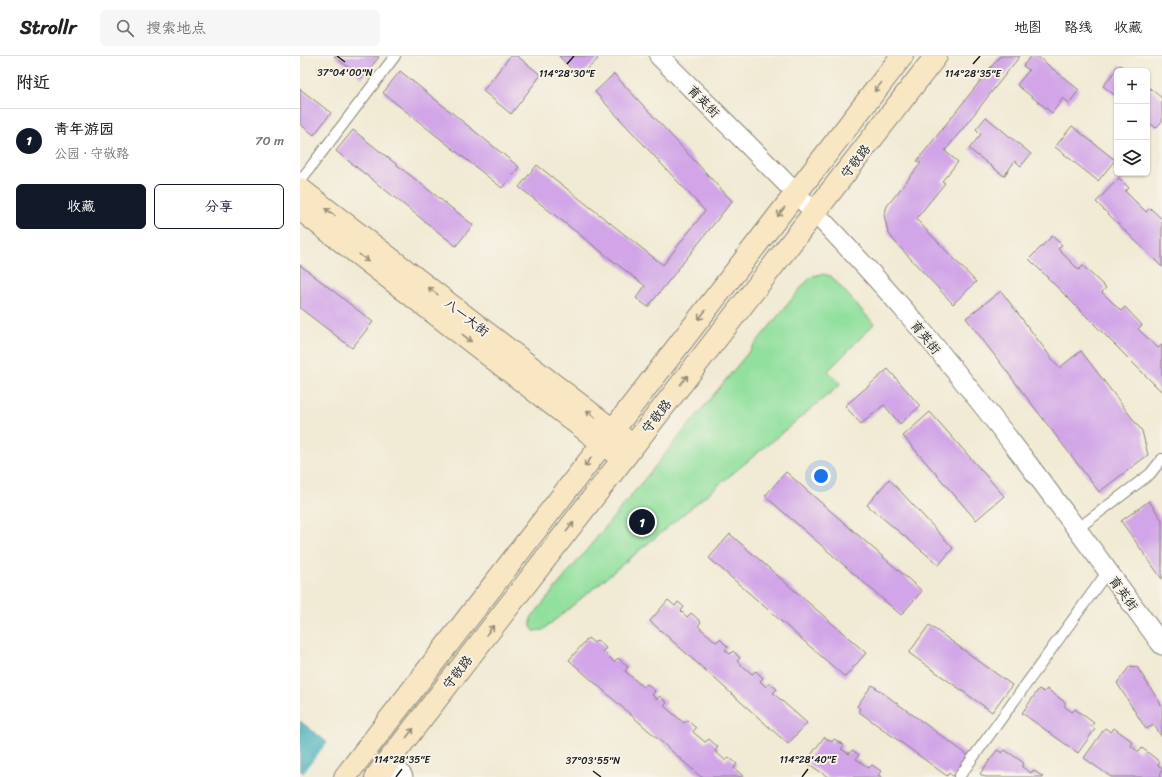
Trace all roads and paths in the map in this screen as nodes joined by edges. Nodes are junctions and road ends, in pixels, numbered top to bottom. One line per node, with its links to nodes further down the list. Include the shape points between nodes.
1 (395, 56): 5 (lane)
2 (659, 56): 7 (street, 育英街)
3 (902, 56): 7 (main road, 守敬路, one-way to 7)
4 (936, 56): 9 (main road, 守敬路)
5 (300, 181)
6 (300, 189): 10 (main road, 八一大街, one-way to 6)
7 (795, 193): 9 (street, 育英街); 10 (main road, 守敬路, one-way to 10)
8 (300, 209): 10 (main road, 八一大街, one-way to 10)
9 (814, 213): 11 (main road, 守敬路, one-way to 9); 13 (street, 育英街, via 918,327)
10 (607, 436): 11 (main road, 八一大街); 17 (main road, 守敬路, one-way to 17)
11 (628, 452): 16 (main road, 守敬路, one-way to 11)
12 (1162, 460): 13 (lane, via 1150,474)
13 (1077, 529): 14 (street, 育英街)
14 (1108, 571): 15 (street, 育英街); 19 (lane)
15 (1162, 645)
16 (381, 770): 18 (street)
17 (345, 777)
18 (403, 777)
19 (959, 777)

